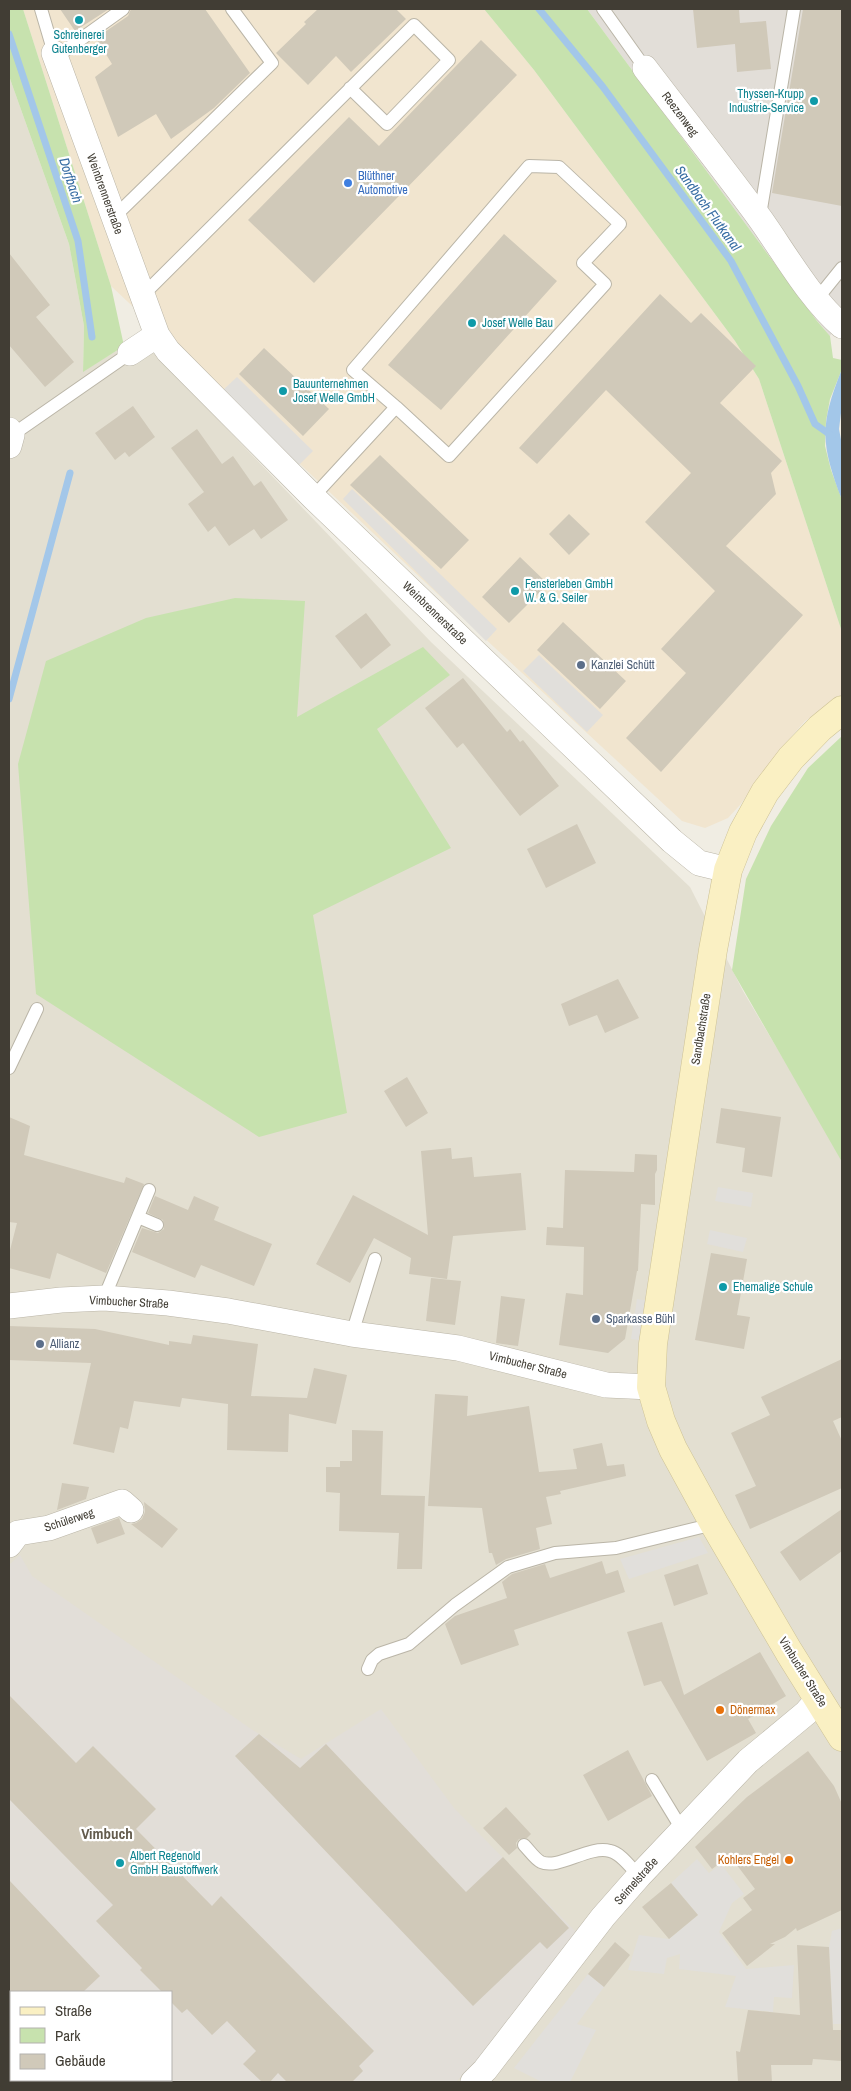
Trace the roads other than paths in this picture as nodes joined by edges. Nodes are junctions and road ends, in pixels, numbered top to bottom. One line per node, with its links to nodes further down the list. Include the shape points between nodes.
1 (41, 9): 6 (lane)
2 (123, 9): 6 (lane)
3 (232, 9): 9 (lane, via 272,64)
4 (603, 9): 7 (lane, Reezenweg)
5 (794, 9): 10 (lane)
6 (55, 55): 9 (street, Weinbrennerstraße)
7 (644, 68): 10 (street, Reezenweg)
8 (350, 88): 8 (lane, via 414,25 449,60 387,124); 12 (lane)
9 (114, 217): 12 (street, Weinbrennerstraße)
10 (759, 218): 13 (street, Reezenweg)
11 (842, 268): 13 (lane)
12 (142, 296): 15 (street, Weinbrennerstraße)
13 (817, 299): 14 (street, Reezenweg)
14 (842, 326)
15 (157, 335): 16 (street); 19 (street, Weinbrennerstraße, via 168,351)
16 (130, 353): 18 (lane)
17 (396, 407): 17 (lane, via 353,370 529,166 559,167 620,224 583,263 605,284 450,456); 19 (lane)
18 (10, 437)
19 (313, 497): 21 (street, Weinbrennerstraße, via 672,841 699,863)
20 (842, 710): 21 (street, Sandbachstraße, via 791,758 766,792 743,832)
21 (728, 870): 31 (street, Sandbachstraße, via 653,1344)
22 (37, 1009): 23 (lane)
23 (9, 1068)
24 (149, 1190): 25 (lane)
25 (138, 1217): 26 (lane); 28 (lane)
26 (157, 1225)
27 (375, 1259): 30 (lane)
28 (104, 1298): 29 (street, Vimbucher Straße); 30 (street, Vimbucher Straße, via 228,1311)
29 (9, 1306)
30 (352, 1334): 31 (street, Vimbucher Straße, via 458,1348 606,1384)
31 (651, 1387): 33 (street, Vimbucher Straße, via 673,1449)
32 (131, 1510): 34 (street, Schülerweg, via 122,1502 49,1528 18,1533)
33 (714, 1524): 35 (lane, via 616,1548 555,1553 508,1567 455,1605 409,1644 379,1654); 36 (street, Vimbucher Straße, via 789,1652)
34 (9, 1545)
35 (368, 1669)
36 (820, 1698): 37 (street, Vimbucher Straße); 39 (street, Seimelstraße, via 748,1761)
37 (842, 1737)
38 (652, 1780): 39 (lane)
39 (683, 1831): 41 (street, Seimelstraße)
40 (524, 1845): 41 (lane, via 540,1862 552,1863 610,1850)
41 (639, 1876): 42 (street, Seimelstraße)
42 (474, 2082)

